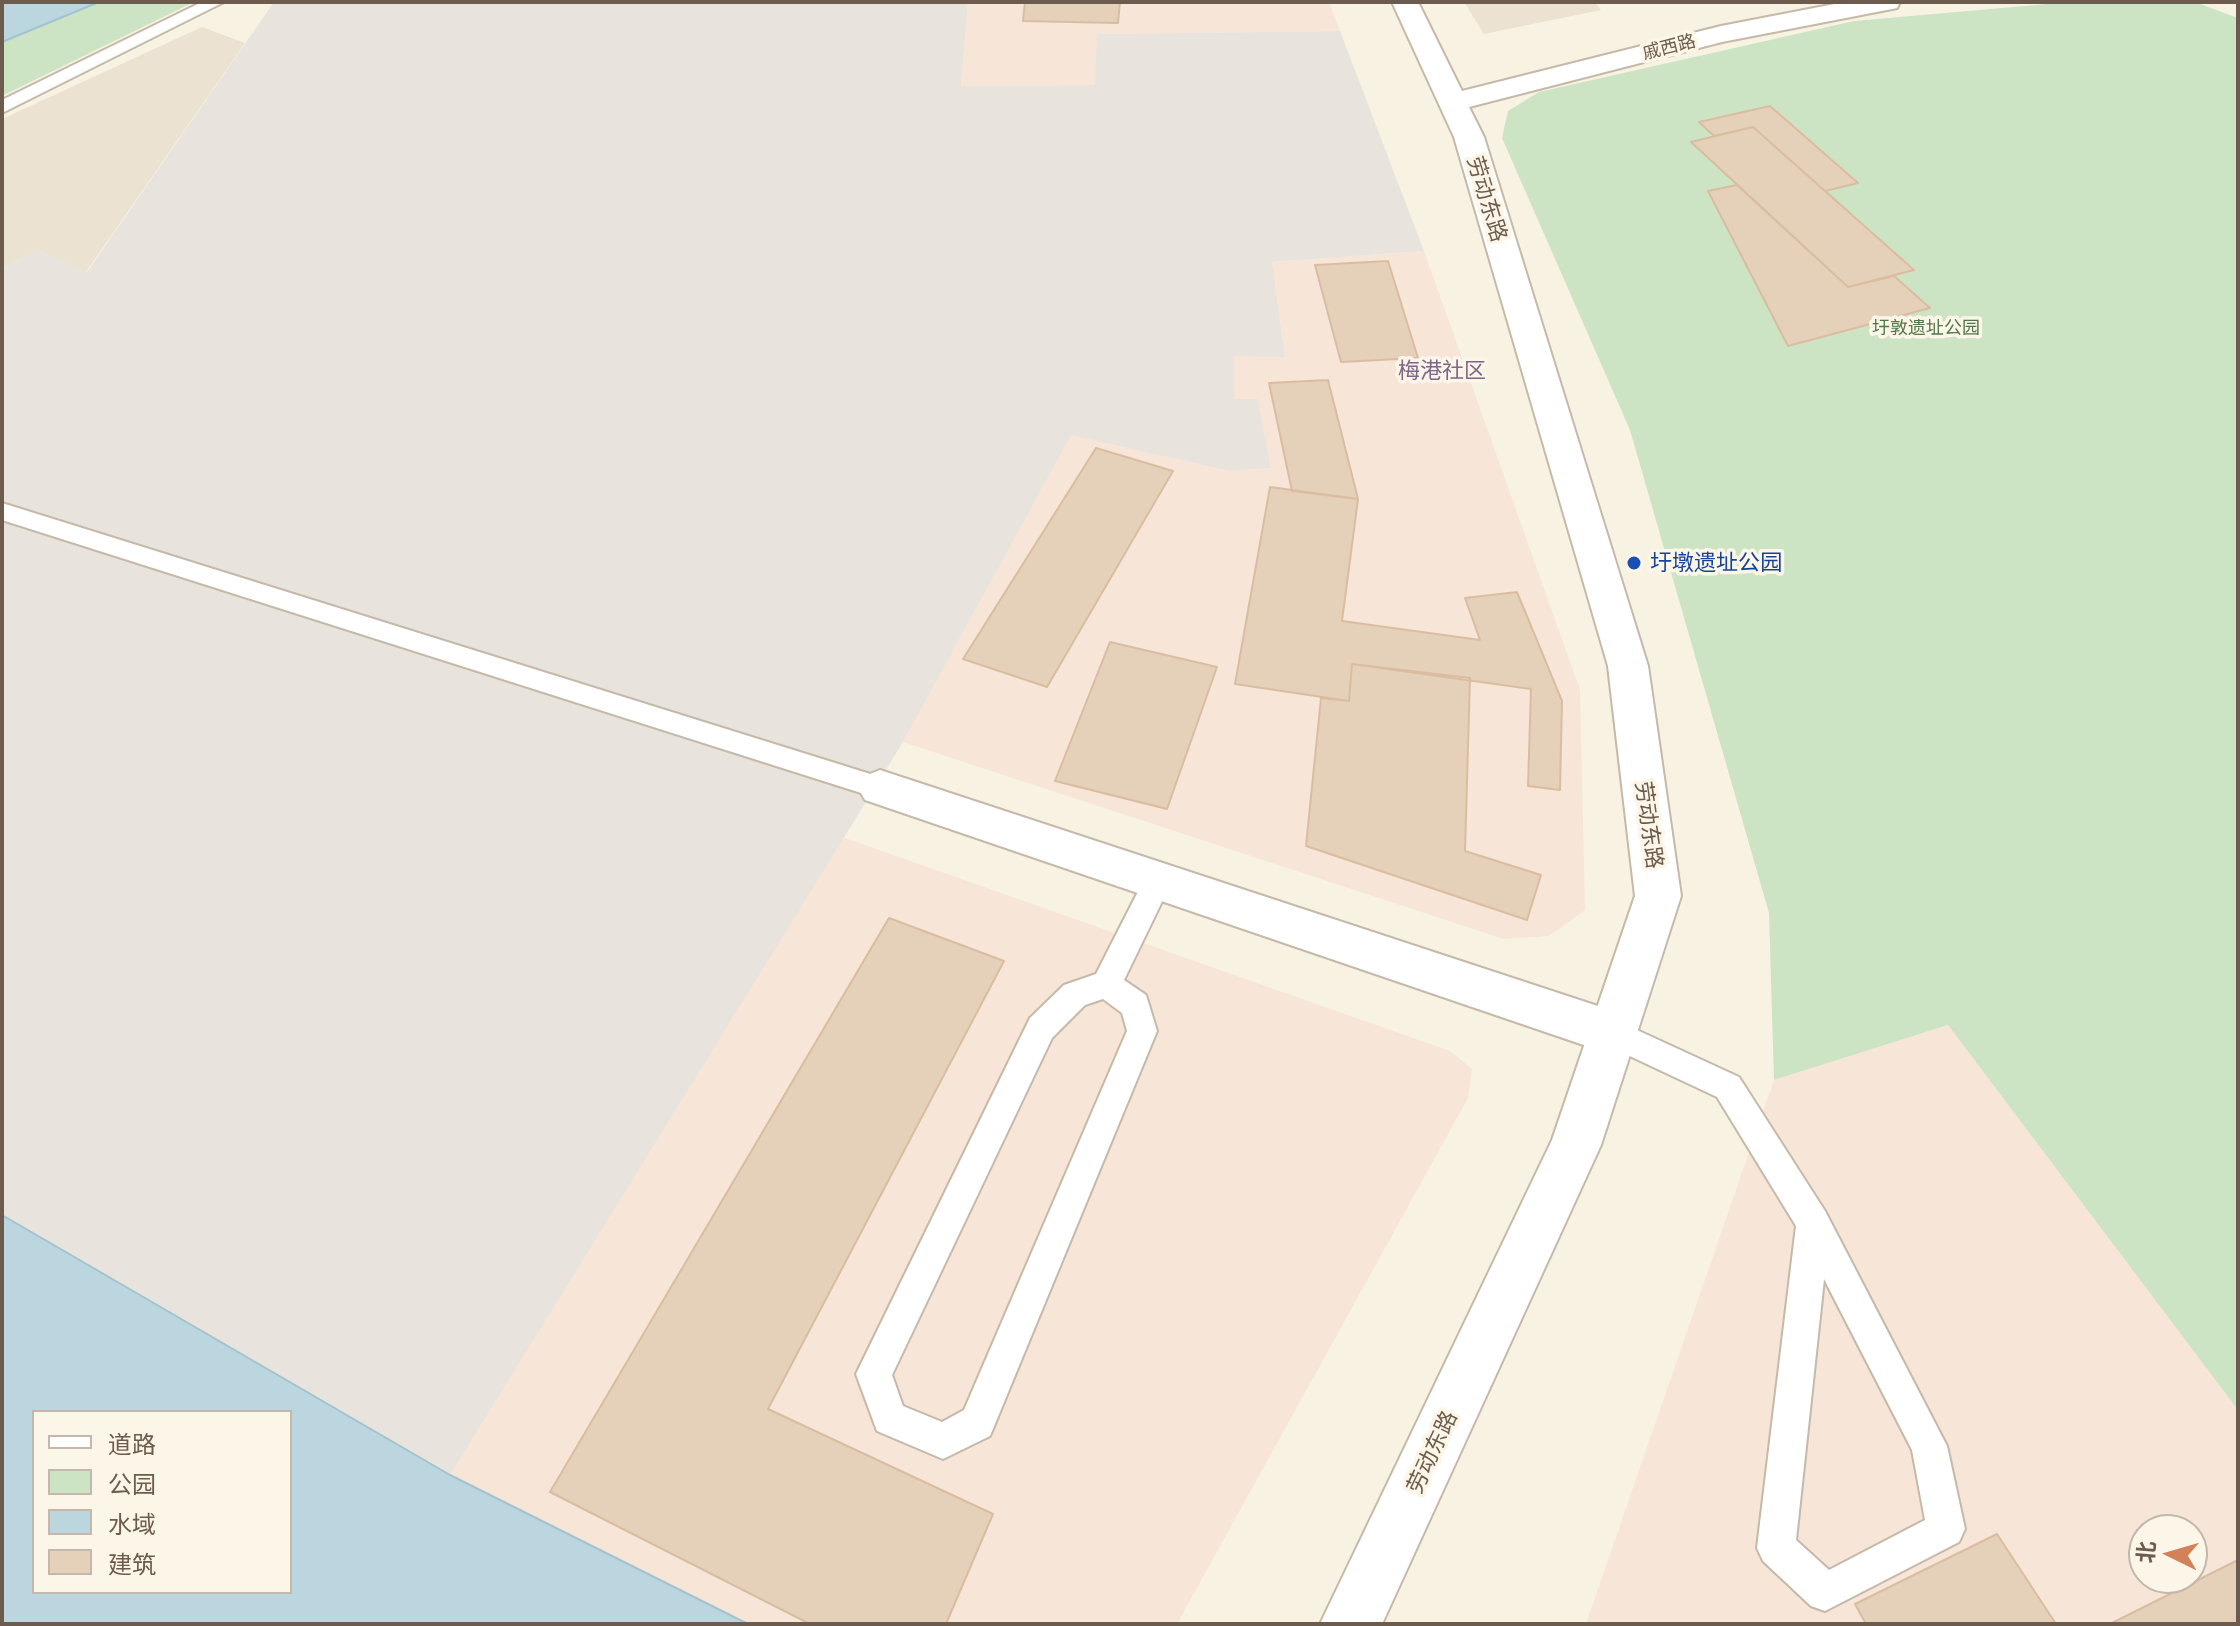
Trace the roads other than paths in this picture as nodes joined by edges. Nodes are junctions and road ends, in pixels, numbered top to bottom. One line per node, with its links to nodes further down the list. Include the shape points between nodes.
1 (215, 2): 6 (lane)
2 (1405, 2): 5 (street, 劳动东路)
3 (1772, 2): 5 (street, 戚西路)
4 (1887, 2): 5 (street, 戚西路)
5 (1448, 92): 11 (street, 劳动东路, via 1469,137 1628,666 1658,896)
6 (2, 107)
7 (2, 511): 8 (lane)
8 (880, 788): 9 (street)
9 (1158, 881): 10 (lane); 11 (street)
10 (1107, 984): 10 (lane, via 1075,995 1041,1028 874,1374 890,1418 943,1441 977,1423 1142,1031 1135,1005)
11 (1613, 1033): 12 (lane, via 1728,1087); 13 (street, 劳动东路, via 1576,1145)
12 (1813, 1223): 12 (lane, via 1776,1548 1825,1592 1946,1529 1929,1446)
13 (1351, 1624)

